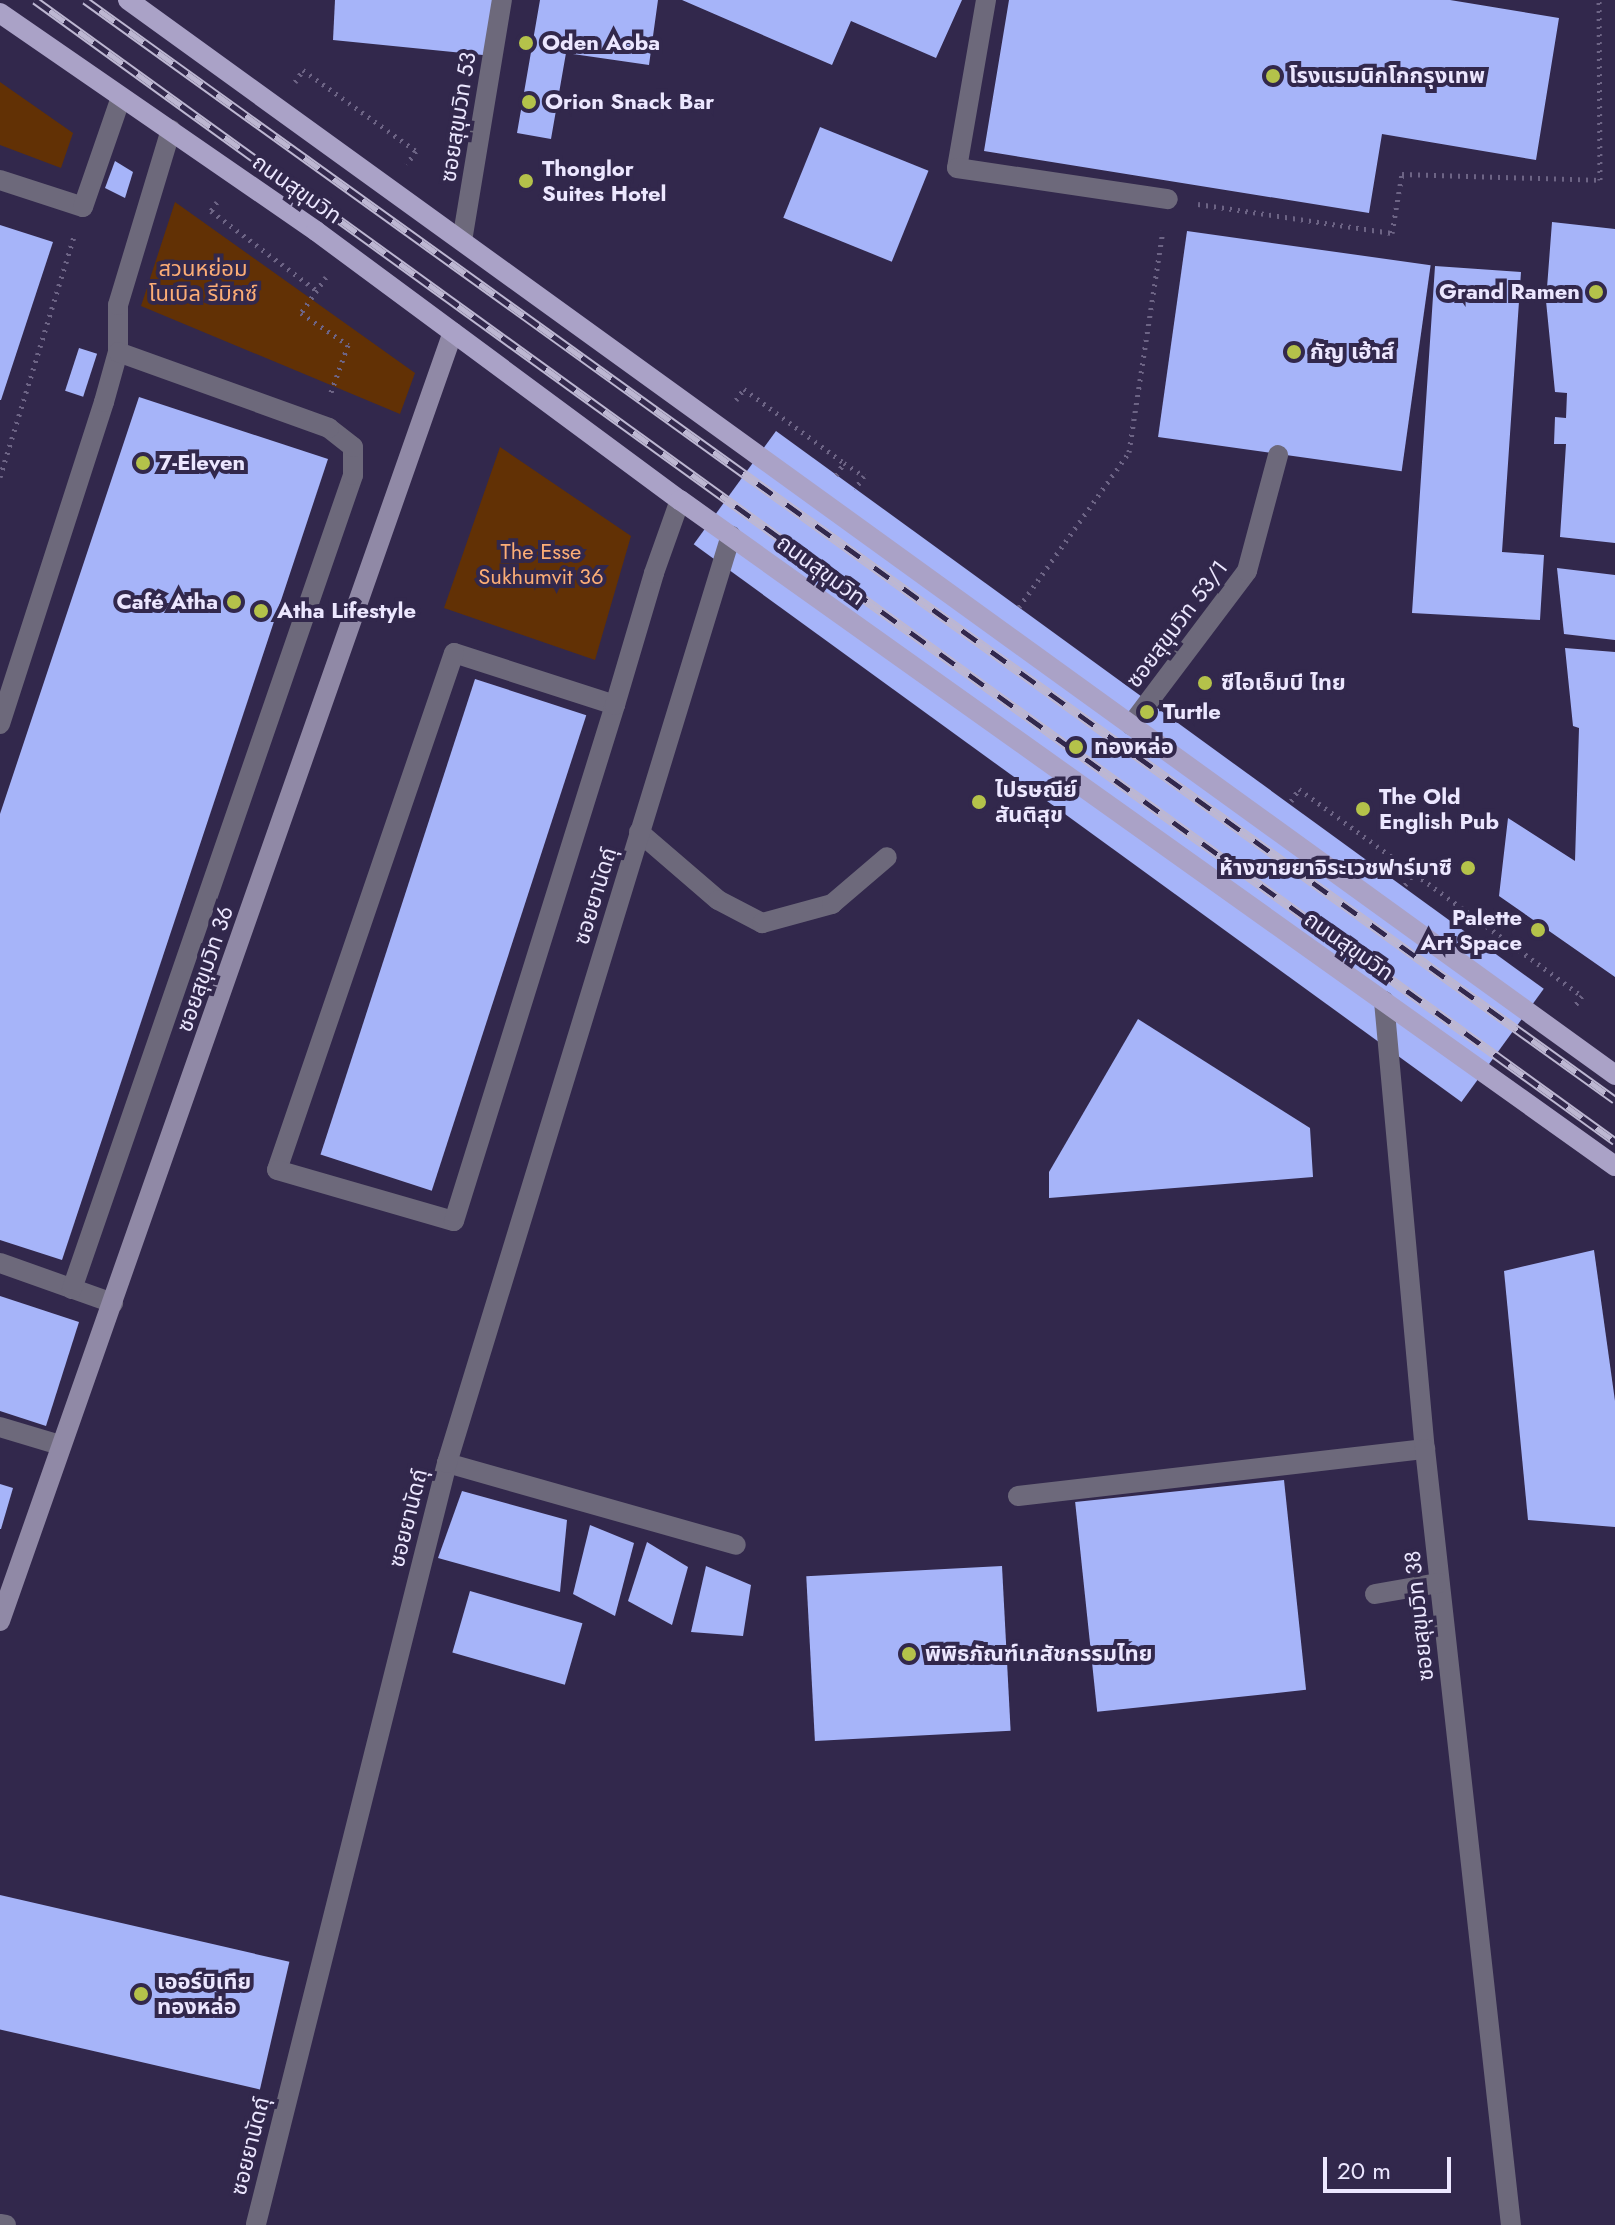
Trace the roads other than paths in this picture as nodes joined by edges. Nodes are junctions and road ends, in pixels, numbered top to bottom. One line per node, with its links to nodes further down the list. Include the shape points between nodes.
1 (128, 0): 9 (main road)
2 (502, 0): 9 (street, ซอยสุขุมวิท 53)
3 (986, 0): 8 (street, via 957,168)
4 (0, 13): 5 (main road, ถนนสุขุมวิท)
5 (121, 97): 6 (main road, ถนนสุขุมวิท); 7 (street, via 83,207)
6 (171, 130): 10 (main road, ถนนสุขุมวิท); 11 (street, via 118,305)
7 (0, 180)
8 (1168, 199)
9 (462, 241): 17 (main road)
10 (453, 332): 13 (main road, ถนนสุขุมวิท); 25 (street, ซอยสุขุมวิท 36)
11 (118, 352): 16 (street); 24 (street, via 329,428 353,447 353,475)
12 (1278, 455): 17 (street, ซอยสุขุมวิท 53/1, via 1247,571)
13 (680, 500): 14 (main road, ถนนสุขุมวิท); 15 (street)
14 (731, 535): 18 (street, ซอยยานัดถุ์); 20 (main road, ถนนสุขุมวิท)
15 (615, 705): 15 (street, via 454,1221 277,1170 454,653)
16 (0, 724)
17 (1131, 725): 21 (main road)
18 (639, 832): 19 (street, ซอยยานัดถุ์, via 718,900 762,923 832,904); 29 (street, ซอยยานัดถุ์)
19 (887, 857)
20 (1384, 1001): 22 (main road, ถนนสุขุมวิท); 28 (street, ซอยสุขุมวิท 38)
21 (1615, 1075)
22 (1615, 1166)
23 (0, 1263): 24 (street)
24 (72, 1289): 25 (street)
25 (113, 1303): 27 (street, ซอยสุขุมวิท 36)
26 (0, 1427): 27 (street)
27 (60, 1445): 34 (street, ซอยสุขุมวิท 36)
28 (1425, 1449): 30 (street); 32 (street, ซอยสุขุมวิท 38)
29 (447, 1463): 31 (street); 36 (street, ซอยยานัดถุ์)
30 (1018, 1496)
31 (736, 1545)
32 (1439, 1583): 33 (street); 38 (street, ซอยสุขุมวิท 38)
33 (1375, 1594)
34 (0, 1621)
35 (0, 2224): 37 (street)
36 (256, 2224)
37 (6, 2225)
38 (1511, 2225)

